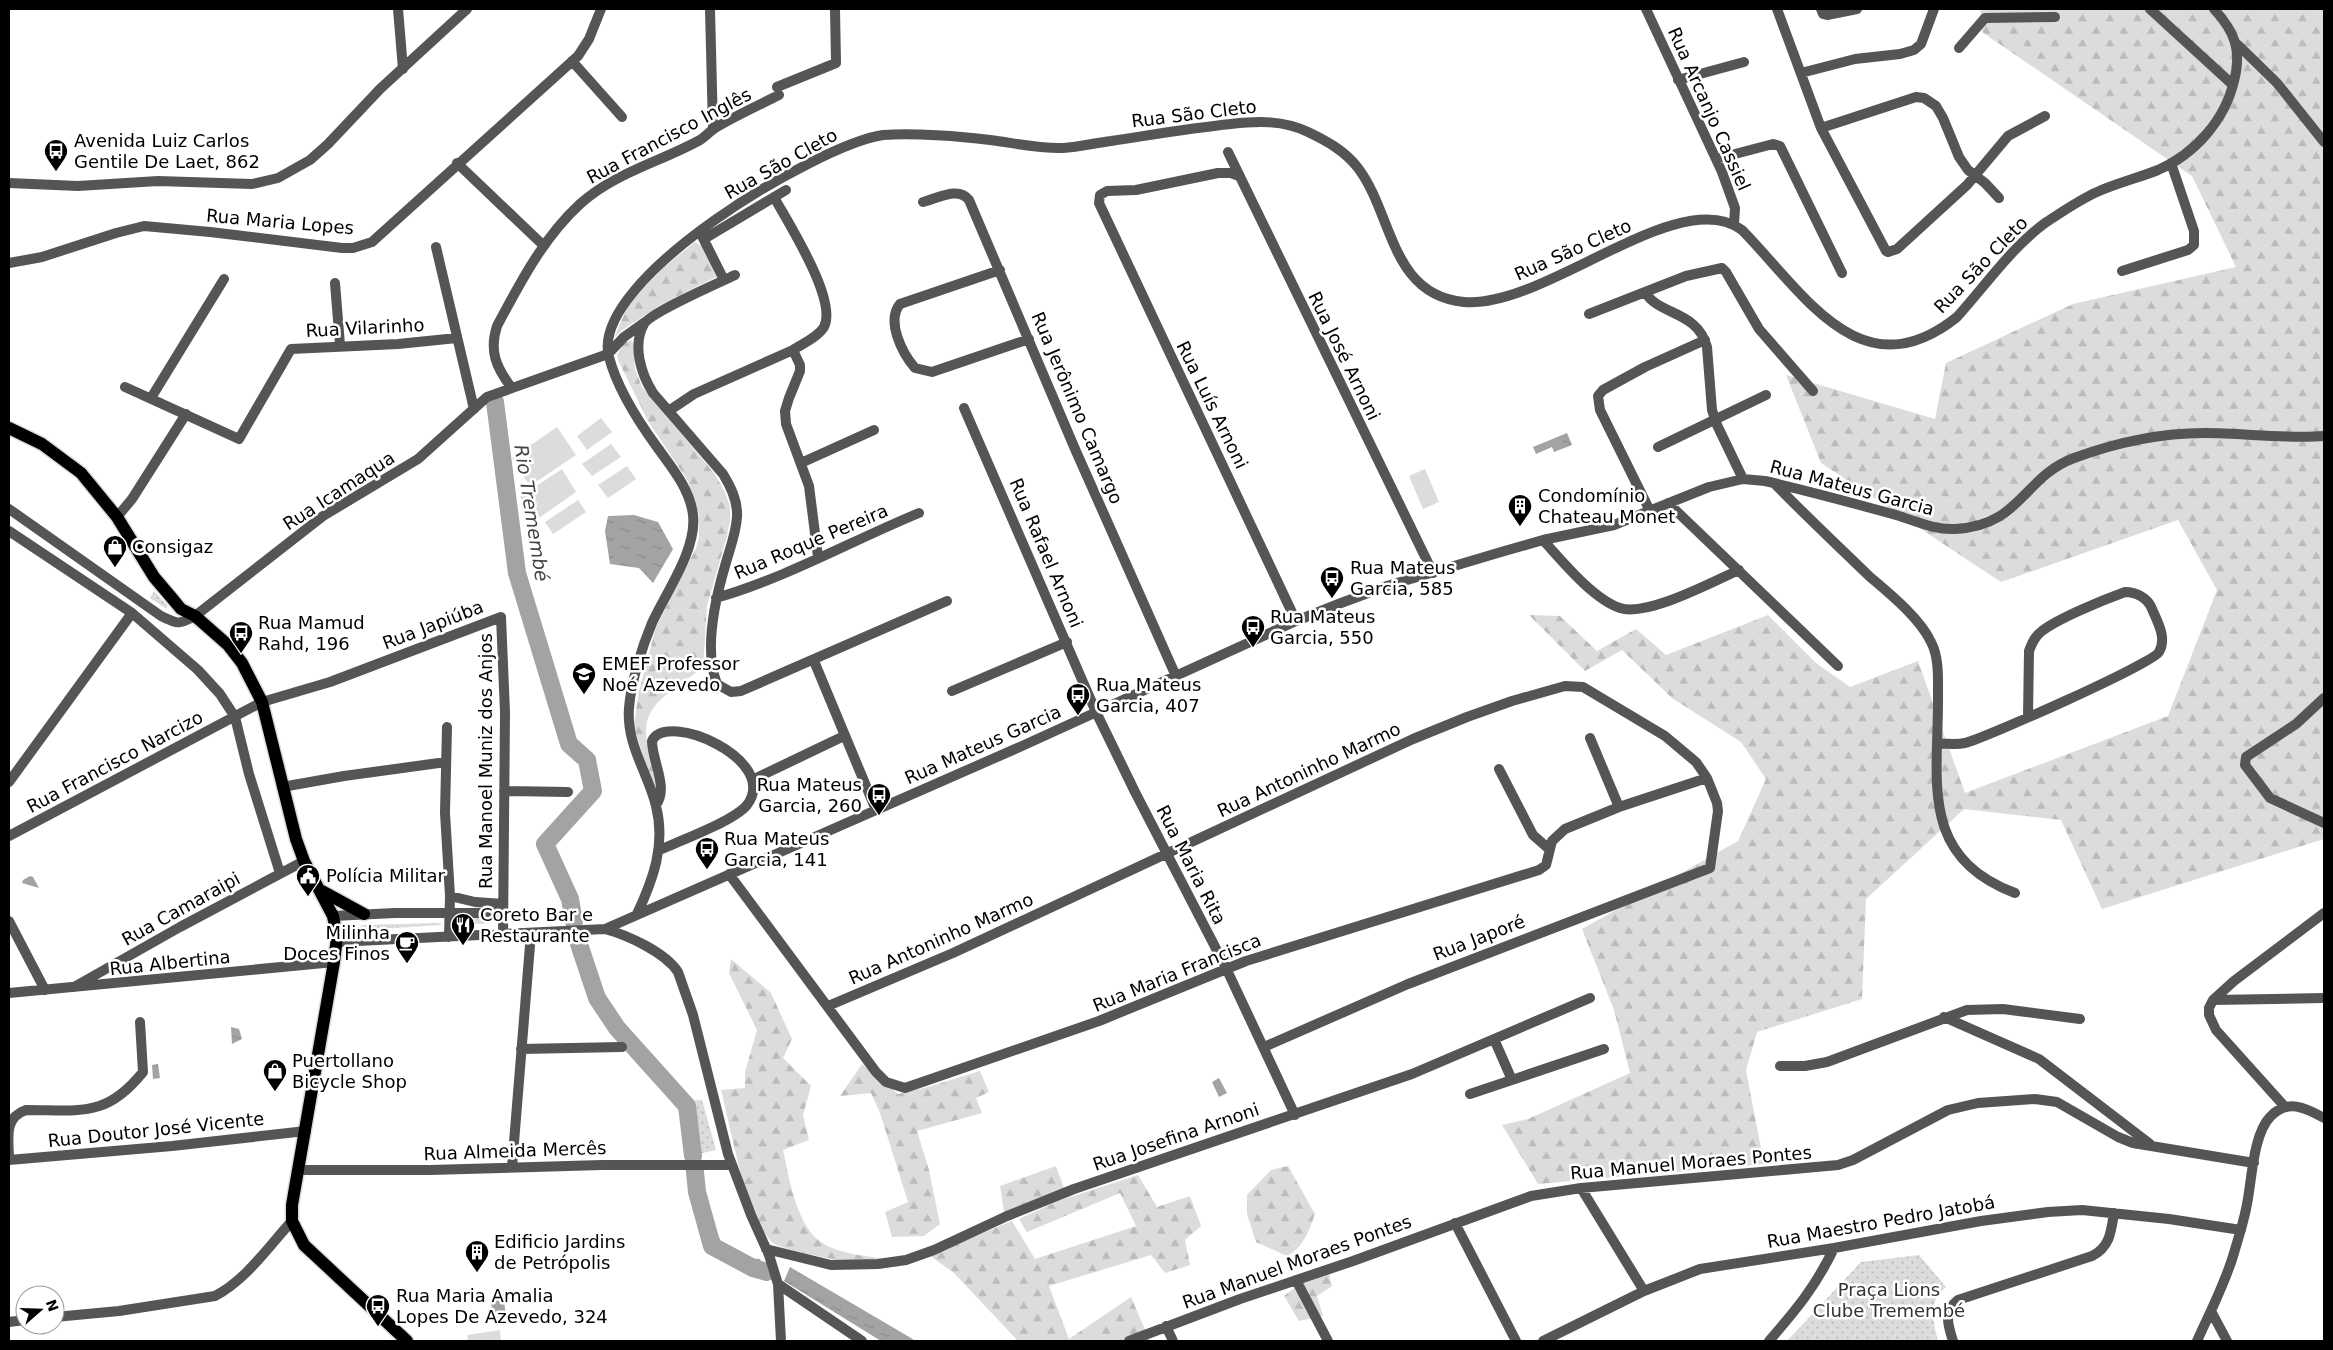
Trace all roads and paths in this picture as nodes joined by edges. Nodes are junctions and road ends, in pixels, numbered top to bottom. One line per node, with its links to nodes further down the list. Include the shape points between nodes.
1 (398, 9): 18 (street)
2 (467, 9): 18 (street)
3 (601, 9): 16 (street, Rua Maria Lopes, via 589,39)
4 (710, 9): 25 (street)
5 (835, 9): 25 (street, Rua Francisco Inglês, via 836,63 778,91)
6 (1646, 9): 20 (street, Rua Arcanjo Cassiel)
7 (1777, 9): 19 (street)
8 (1821, 9): 9 (street, via 1827,15)
9 (1857, 9)
10 (1934, 9): 19 (street, via 1921,44 1914,50 1855,59)
11 (2150, 9): 21 (street)
12 (2214, 9): 14 (street)
13 (2055, 17): 15 (street, via 1985,18)
14 (2238, 45): 21 (street, Rua São Cleto); 26 (street, via 2277,83)
15 (1959, 48)
16 (572, 61): 23 (street); 29 (street, Rua Maria Lopes)
17 (1744, 62): 20 (street)
18 (403, 69): 33 (street, via 310,160 292,172 264,183 158,181 78,186)
19 (1801, 73): 24 (street)
20 (1678, 80): 28 (street, Rua Arcanjo Cassiel)
21 (2233, 85): 30 (street, Rua São Cleto, via 2224,110 2209,131)
22 (2045, 116): 32 (street, via 2008,136)
23 (622, 117)
24 (1822, 128): 32 (street, Rua São Cleto, via 1920,97 1930,101 1939,111 1955,151); 32 (street, via 1886,251 1897,249 1920,230)
25 (713, 129): 40 (street, Rua Francisco Inglês, via 701,139 649,162 598,191 574,210)
26 (2324, 142)
27 (1228, 152): 31 (street, Rua José Arnoni)
28 (1716, 159): 38 (street, Rua Arcanjo Cassiel, via 1735,208); 45 (street, via 1773,144 1780,146)
29 (457, 163): 40 (street); 42 (street, Rua Maria Lopes, via 379,238 353,248 144,226 34,259)
30 (2171, 163): 38 (street, Rua São Cleto, via 2099,191 2064,211 2033,232 1946,326 1918,340 1890,346 1853,337 1833,325); 44 (street, via 2194,231 2194,245 2188,250)
31 (1240, 176): 85 (street, Rua José Arnoni); 91 (street, Rua Luís Arnoni, via 1218,173 1136,190 1107,192 1100,195 1099,203)
32 (1973, 176): 36 (street, Rua São Cleto, via 1985,182)
33 (9, 183)
34 (786, 190): 35 (street, Rua São Cleto)
35 (774, 197): 39 (street, Rua São Cleto); 57 (street, via 816,275 827,308 823,328)
36 (1999, 198)
37 (923, 202): 43 (street, Rua Jerônimo Camargo, via 955,192 966,195)
38 (1734, 225): 39 (street, Rua São Cleto, via 1708,219 1671,225 1523,292 1485,302 1456,301 1433,292 1409,272 1395,248 1365,177 1346,154 1302,129 1270,121 1219,125 1060,148 968,138 894,134 871,137 843,146 793,171 734,208)
39 (702, 236): 48 (street); 58 (street, Rua São Cleto, via 651,271 627,297 614,322)
40 (544, 245): 60 (street, Rua Francisco Inglês, via 493,337 496,364)
41 (436, 247): 53 (street)
42 (9, 263)
43 (1000, 270): 54 (street, Rua Jerônimo Camargo); 54 (street, via 900,304 894,317 902,346 915,368 932,372)
44 (2122, 270)
45 (1842, 273)
46 (735, 275): 48 (street)
47 (224, 279): 63 (street)
48 (724, 280): 52 (street)
49 (335, 283): 56 (street)
50 (1644, 292): 51 (street); 55 (street, via 1654,302 1688,320); 61 (street, via 1686,276 1717,268 1724,270 1759,329)
51 (1589, 314)
52 (645, 322): 58 (street); 66 (street, via 639,339 642,370 653,393)
53 (457, 338): 56 (street, Rua Vilarinho); 64 (street)
54 (1029, 339): 95 (street, Rua Jerônimo Camargo)
55 (1705, 340): 68 (street); 78 (street, via 1644,367 1598,396 1600,410)
56 (340, 345): 67 (street, Rua Vilarinho, via 288,350 239,439)
57 (793, 350): 66 (street, via 694,394); 73 (street, via 800,371 785,411 790,438)
58 (608, 354): 60 (street, Rua Icamaqua); 114 (street, via 644,428 682,483 689,497 694,525 686,552 652,624 629,707 635,751)
59 (125, 387): 63 (street)
60 (511, 387): 64 (street, Rua Icamaqua, via 487,397)
61 (1813, 391)
62 (1766, 395): 68 (street)
63 (151, 398): 67 (street)
64 (474, 408): 89 (street, Rua Icamaqua, via 418,459 323,516)
65 (964, 408): 92 (street, Rua Rafael Arnoni)
66 (670, 410): 86 (street, via 723,474 736,502 736,530)
67 (186, 414): 80 (street)
68 (1714, 420): 72 (street); 74 (street)
69 (9, 428): 80 (main road, via 65,459)
70 (874, 430): 73 (street)
71 (2324, 436): 75 (street, Rua Mateus Garcia, via 2195,433 2153,437 2110,447 2059,465 2005,514 1984,525 1956,529 1932,527)
72 (1658, 446)
73 (801, 463): 83 (street, via 812,498)
74 (1743, 479): 75 (street, Rua Mateus Garcia); 76 (street, Rua Mateus Garcia, via 1709,487)
75 (1774, 483): 105 (street, via 1927,634 1936,659)
76 (1668, 503): 78 (street, Rua Mateus Garcia); 84 (street)
77 (9, 509): 89 (street, via 161,616 182,623)
78 (1650, 511): 82 (street, Rua Mateus Garcia, via 1614,525)
79 (919, 514): 83 (street, Rua Roque Pereira)
80 (117, 517): 89 (main road, via 154,577 181,609)
81 (9, 531): 88 (street)
82 (1543, 540): 84 (street, via 1596,594 1623,609 1650,607); 85 (street, Rua Mateus Garcia)
83 (818, 557): 86 (street, Rua Roque Pereira, via 742,591)
84 (1738, 570): 94 (street)
85 (1433, 573): 91 (street, Rua Mateus Garcia, via 1387,586)
86 (716, 598): 93 (street, via 712,656 714,677 723,689 741,691)
87 (947, 601): 93 (street)
88 (132, 613): 101 (street, via 198,670); 110 (street)
89 (195, 616): 98 (main road, via 228,645)
90 (501, 617): 98 (street, Rua Japiúba, via 330,682); 112 (street, Rua Manoel Muniz dos Anjos)
91 (1296, 621): 95 (street, Rua Mateus Garcia)
92 (1067, 642): 96 (street); 99 (street, Rua Rafael Arnoni)
93 (814, 661): 103 (street)
94 (1838, 666)
95 (1175, 674): 99 (street, Rua Mateus Garcia)
96 (952, 691)
97 (2324, 698): 117 (street, via 2296,724 2246,757 2245,765 2270,798)
98 (262, 702): 101 (street, Rua Japiúba); 111 (main road)
99 (1096, 712): 116 (street, Rua Mateus Garcia); 121 (street, Rua Maria Rita)
100 (2028, 716): 100 (street, via 2152,659 2158,653 2163,638 2147,601 2133,592 2124,592 2038,635 2030,651); 105 (street, via 1965,743)
101 (235, 717): 118 (street, Rua Francisco Narcizo); 124 (street)
102 (447, 727): 106 (street)
103 (844, 736): 109 (street); 116 (street)
104 (1590, 738): 115 (street)
105 (1938, 743): 127 (street, via 1938,809 1954,849 1982,878)
106 (446, 762): 111 (street); 128 (street, via 445,813)
107 (1499, 769): 119 (street, via 1533,835)
108 (1707, 778): 115 (street, Rua Maria Francisca); 121 (street, Rua Antoninho Marmo, via 1686,751 1665,736 1583,687 1570,685 1458,720); 123 (street, Rua Antoninho Marmo, via 1718,811)
109 (752, 780): 114 (street, via 744,764 729,751 695,735 669,730 654,736 652,741 661,790); 120 (street, via 750,798 741,810)
110 (9, 782)
111 (282, 787): 122 (main road)
112 (504, 792): 113 (street); 129 (street, Rua Manoel Muniz dos Anjos)
113 (568, 792)
114 (656, 805): 120 (street)
115 (1619, 807): 119 (street, Rua Maria Francisca, via 1565,829 1552,841)
116 (876, 810): 125 (street, Rua Mateus Garcia)
117 (2324, 823)
118 (9, 836)
119 (1549, 849): 142 (street, Rua Maria Francisca, via 1546,865 1539,870)
120 (659, 850): 133 (street, via 652,879)
121 (1167, 853): 142 (street, Rua Maria Rita); 149 (street, Rua Antoninho Marmo, via 944,957)
122 (304, 861): 124 (street, Rua Camaraipi); 126 (main road)
123 (1710, 868): 155 (street, Rua Japoré, via 1408,984)
124 (280, 874): 143 (street, Rua Camaraipi)
125 (728, 874): 133 (street, Rua Mateus Garcia); 149 (street, Rua Maria Francisca)
126 (319, 889): 132 (main road); 134 (main road)
127 (2015, 893)
128 (450, 896): 129 (street, Rua Manoel Muniz dos Anjos); 130 (street)
129 (503, 909): 130 (street); 138 (street, Rua Manoel Muniz dos Anjos)
130 (448, 913): 132 (street); 139 (street)
131 (2324, 913): 148 (street)
132 (364, 914): 134 (street)
133 (637, 914): 136 (street, Rua Mateus Garcia)
134 (333, 916): 140 (main road)
135 (9, 921): 144 (street)
136 (605, 929): 137 (street, Rua Mateus Garcia); 168 (street, via 622,933 646,947 678,972 693,1015)
137 (531, 933): 138 (street, Rua Mateus Garcia); 156 (street)
138 (503, 935): 139 (street, Rua Mateus Garcia)
139 (449, 937): 140 (street, Rua Mateus Garcia)
140 (336, 942): 141 (main road)
141 (334, 962): 143 (street, Rua Albertina); 164 (main road)
142 (1226, 968): 149 (street, Rua Maria Francisca, via 1099,1022 906,1088 886,1082 876,1072); 155 (street, Rua Maria Rita)
143 (71, 989): 144 (street, Rua Albertina)
144 (46, 990): 145 (street, Rua Albertina)
145 (9, 994)
146 (1590, 998): 153 (street, Rua Josefina Arnoni)
147 (2324, 998): 148 (street)
148 (2213, 1000): 161 (street, via 2209,1015 2216,1030)
149 (828, 1006)
150 (1944, 1017): 151 (street, via 1979,1008); 158 (street, via 1827,1062); 165 (street, via 2039,1059)
151 (2080, 1019)
152 (140, 1022): 166 (street, via 143,1072 130,1088 104,1106 18,1113 12,1117 9,1127)
153 (1494, 1039): 159 (street); 162 (street, Rua Josefina Arnoni, via 1412,1074)
154 (622, 1047): 156 (street)
155 (1264, 1047): 162 (street, Rua Maria Rita)
156 (521, 1049): 169 (street)
157 (1604, 1049): 159 (street)
158 (1780, 1066)
159 (1512, 1080): 160 (street)
160 (1470, 1094)
161 (2285, 1107): 163 (street, via 2302,1107); 167 (street, via 2264,1124)
162 (1295, 1115): 177 (street, Rua Josefina Arnoni, via 1034,1204 906,1260 831,1265)
163 (2324, 1118)
164 (306, 1131): 166 (street, Rua Doutor José Vicente); 170 (main road)
165 (2152, 1146): 167 (street, Rua Manuel Moraes Pontes); 171 (street, Rua Manuel Moraes Pontes, via 2118,1137 2057,1102 2035,1099 1978,1102 1948,1110 1838,1165)
166 (9, 1160)
167 (2254, 1163): 175 (street)
168 (732, 1165): 169 (street, Rua Almeida Mercês); 177 (street)
169 (512, 1167): 170 (street, Rua Almeida Mercês)
170 (299, 1170): 173 (main road)
171 (1581, 1188): 174 (street, Rua Manuel Moraes Pontes, via 1530,1196); 180 (street)
172 (2114, 1213): 175 (street, Rua Maestro Pedro Jatobá); 176 (street, Rua Maestro Pedro Jatobá, via 2082,1210 2048,1212); 193 (street, via 2112,1230 2102,1251 1958,1300 1947,1315)
173 (292, 1221): 182 (street, via 229,1289 215,1296); 184 (main road, via 304,1245 319,1261)
174 (1455, 1223): 178 (street, Rua Manuel Moraes Pontes); 190 (street)
175 (2241, 1230): 181 (street, via 2228,1273)
176 (1834, 1248): 180 (street, Rua Maestro Pedro Jatobá, via 1700,1268); 192 (street, via 1819,1278)
177 (766, 1249): 179 (street)
178 (1296, 1280): 183 (street, Rua Manuel Moraes Pontes); 189 (street)
179 (778, 1284): 185 (street); 186 (street)
180 (1644, 1291): 191 (street, Rua Maestro Pedro Jatobá)
181 (2211, 1311): 194 (street); 195 (street)
182 (65, 1316)
183 (1166, 1326): 187 (street, Rua Manuel Moraes Pontes); 188 (street)
184 (407, 1341)
185 (781, 1341)
186 (862, 1341)
187 (1129, 1341)
188 (1173, 1341)
189 (1328, 1341)
190 (1516, 1341)
191 (1542, 1341)
192 (1769, 1341)
193 (1953, 1341)
194 (2197, 1341)
195 (2227, 1341)

